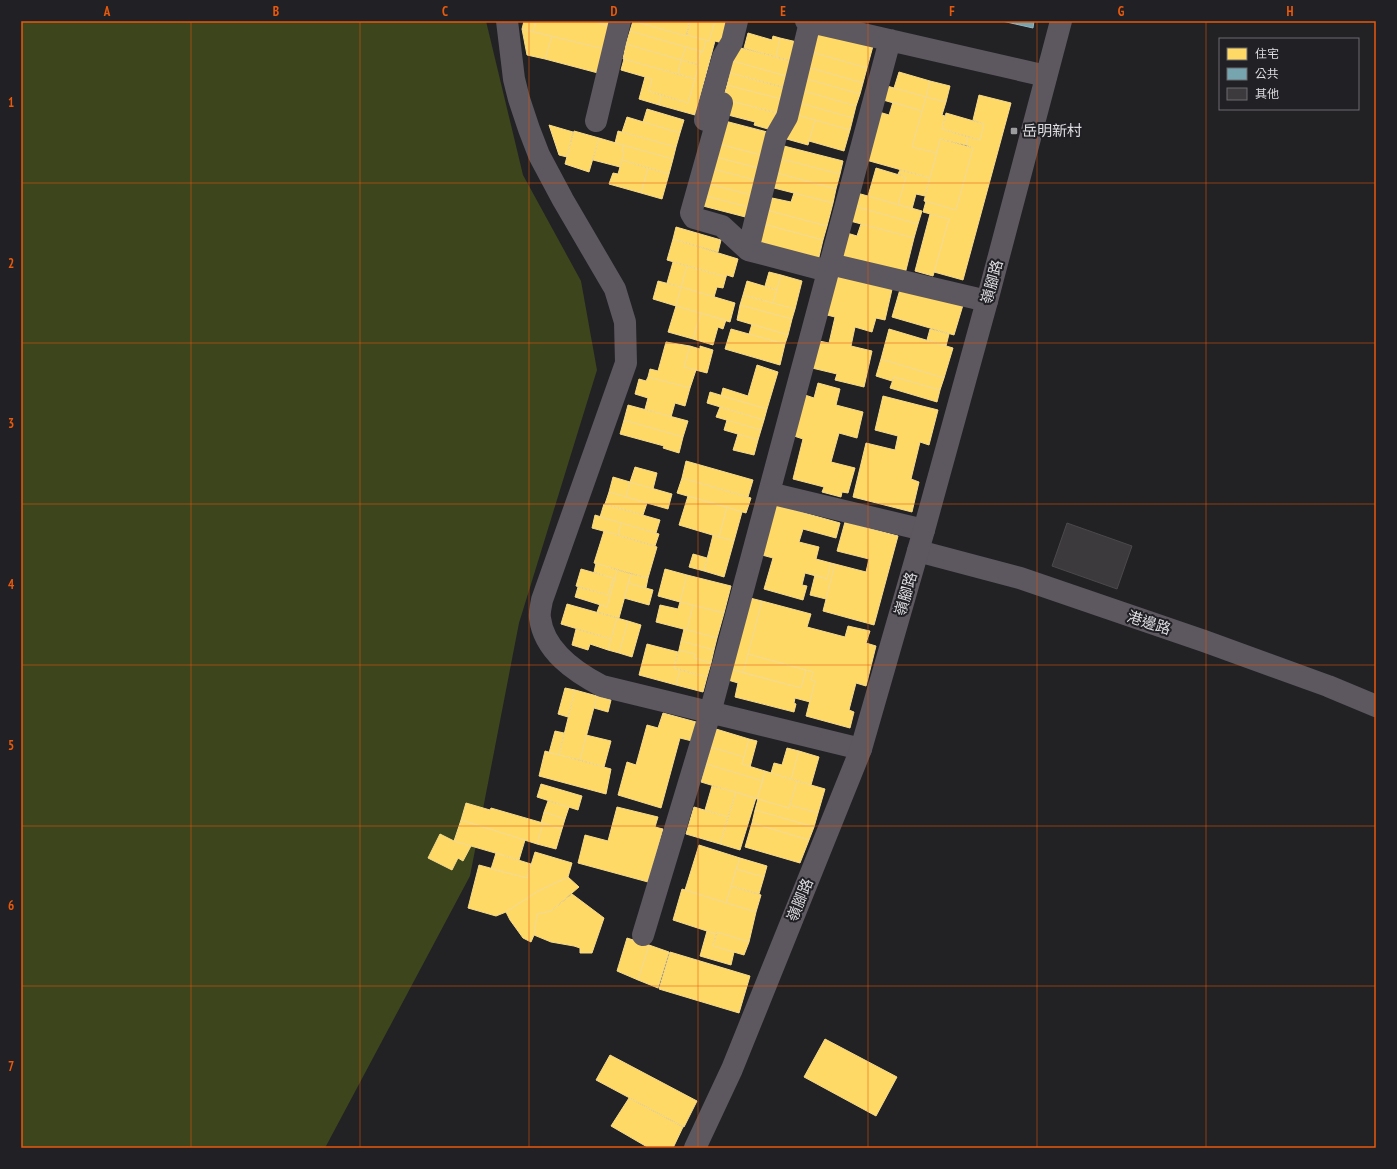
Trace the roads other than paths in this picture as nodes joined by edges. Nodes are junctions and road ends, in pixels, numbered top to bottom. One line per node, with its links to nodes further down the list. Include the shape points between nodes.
1 (507, 21): 18 (street, via 514,78 531,135 563,200 615,289 625,322 626,364 542,600 540,617 544,635 551,648 565,662 602,686)
2 (620, 21): 9 (street)
3 (737, 21): 10 (street, via 732,42 723,57)
4 (808, 21): 6 (street); 11 (street, via 787,117 776,136)
5 (1061, 21): 7 (street, 嶺腳路)
6 (890, 40): 7 (street); 12 (street)
7 (1046, 76): 13 (street, 嶺腳路)
8 (722, 104): 11 (street, via 691,212 694,218 722,226)
9 (596, 121)
10 (696, 152)
11 (748, 250): 12 (street)
12 (829, 268): 13 (street); 14 (street)
13 (987, 301): 15 (street, 嶺腳路)
14 (769, 493): 15 (street); 18 (street)
15 (924, 530): 16 (street, 嶺腳路)
16 (918, 551): 17 (street, 港邊路, via 1020,578 1204,641); 19 (street, 嶺腳路)
17 (1376, 706)
18 (710, 713): 19 (street); 20 (street)
19 (861, 749): 21 (street, 嶺腳路, via 732,1069)
20 (644, 935)
21 (694, 1148)

